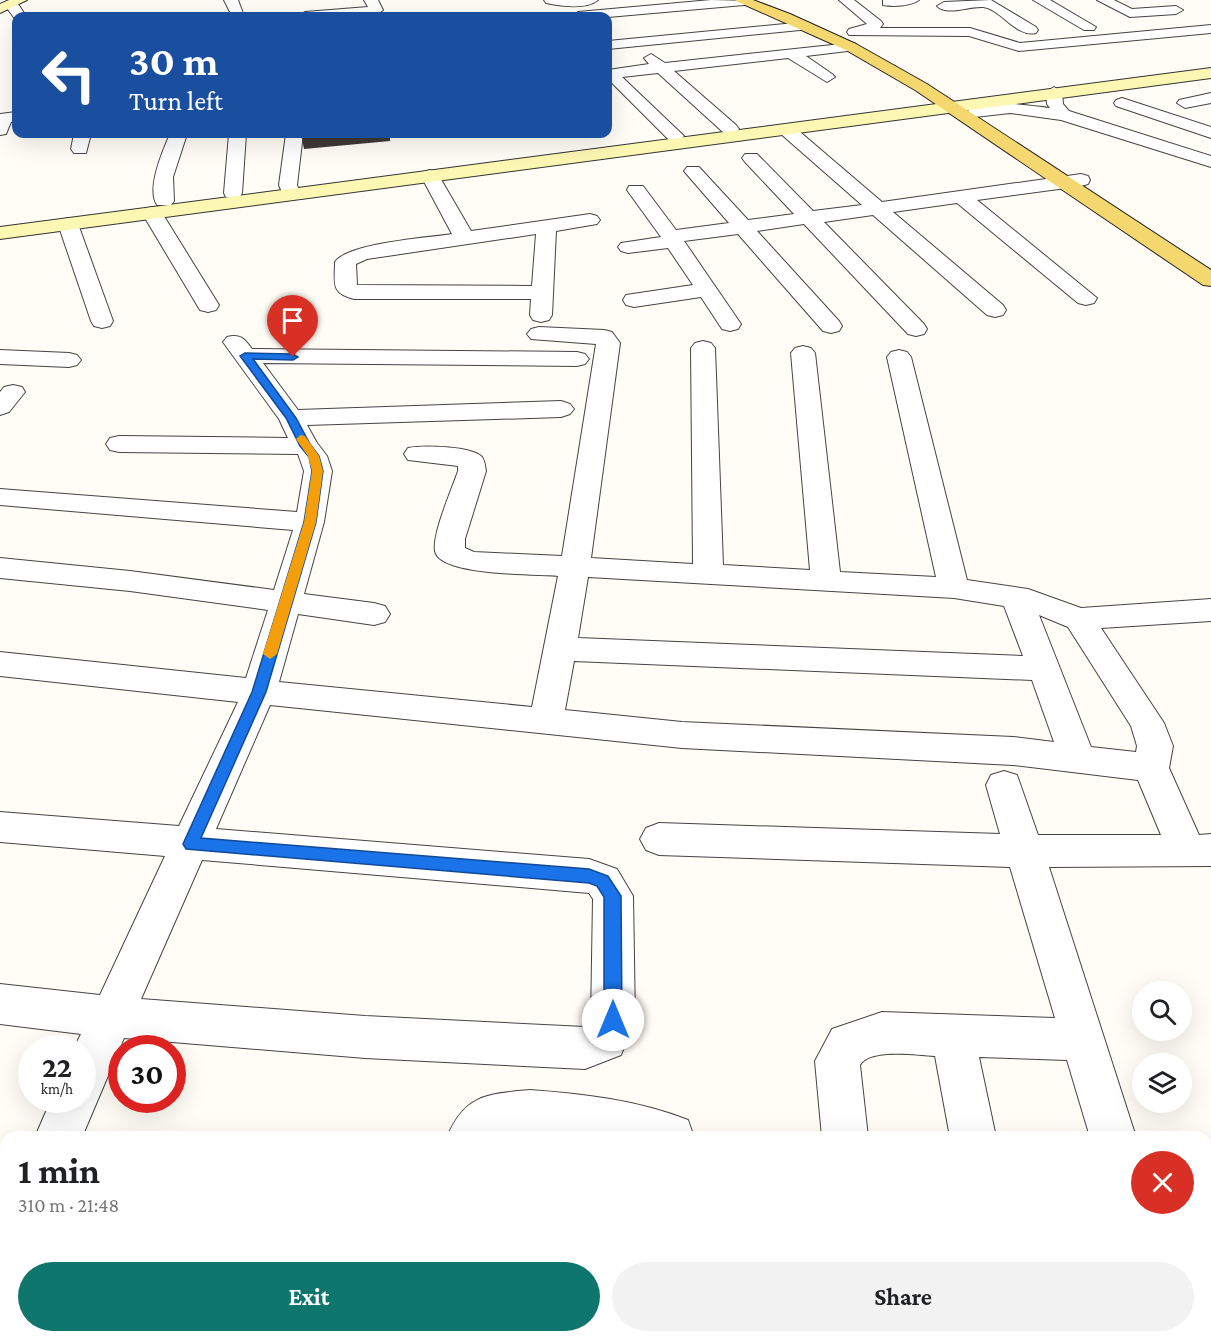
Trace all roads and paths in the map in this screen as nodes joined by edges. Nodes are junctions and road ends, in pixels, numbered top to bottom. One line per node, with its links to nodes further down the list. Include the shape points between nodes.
1 (371, 0): 13 (street, via 376,10)
2 (551, 0): 3 (street)
3 (591, 0)
4 (745, 0): 14 (street); 16 (main road); 26 (main road)
5 (846, 0): 26 (street, via 876,24)
6 (912, 0): 11 (street)
7 (1040, 0): 20 (street)
8 (1104, 0): 15 (street)
9 (1161, 0): 15 (street, via 1186,9)
10 (984, 1): 12 (street); 17 (street)
11 (888, 2)
12 (944, 6)
13 (354, 12)
14 (612, 13)
15 (1130, 13): 25 (street)
16 (785, 16): 19 (main road); 24 (street)
17 (1011, 18): 18 (street); 22 (street)
18 (978, 20)
19 (805, 26): 26 (main road); 28 (street)
20 (1089, 27)
21 (1211, 29): 23 (street)
22 (1031, 30)
23 (1190, 30): 25 (street); 27 (street)
24 (612, 32)
25 (1169, 32): 26 (street, via 1020,47 970,32)
26 (843, 38): 29 (street); 41 (main road)
27 (1211, 41)
28 (612, 45)
29 (792, 54): 32 (street); 36 (street)
30 (647, 55): 32 (street)
31 (1211, 65): 41 (street)
32 (662, 68): 33 (street); 44 (street)
33 (612, 71)
34 (1211, 73): 37 (street)
35 (612, 74): 48 (street)
36 (826, 77)
37 (1054, 92): 41 (street); 42 (street, via 1055,104)
38 (1211, 98): 40 (street)
39 (1122, 103): 47 (street)
40 (1185, 103)
41 (956, 104): 42 (street); 44 (street); 46 (street); 56 (main road); 56 (main road)
42 (1063, 115): 53 (street)
43 (12, 117): 45 (street, via 4,118)
44 (730, 129): 48 (street)
45 (0, 130)
46 (787, 130): 55 (street); 62 (street)
47 (1211, 133)
48 (675, 136): 57 (street)
49 (177, 138): 61 (street)
50 (237, 138): 59 (street)
51 (294, 138): 57 (street)
52 (751, 158): 63 (street)
53 (1211, 162)
54 (693, 171): 68 (street)
55 (430, 176): 57 (street); 70 (street)
56 (1073, 182): 60 (street); 73 (main road); 74 (main road)
57 (290, 189): 59 (street); 61 (street)
58 (636, 190): 71 (street)
59 (233, 193): 61 (street)
60 (961, 197): 62 (street); 77 (street)
61 (158, 207): 65 (street); 66 (street); 79 (street)
62 (878, 209): 63 (street); 80 (street)
63 (808, 218): 68 (street); 84 (street)
64 (590, 220): 67 (street)
65 (0, 223)
66 (68, 224): 69 (street); 81 (street)
67 (546, 227): 70 (street); 76 (street)
68 (744, 227): 71 (street); 83 (street)
69 (0, 233)
70 (465, 238): 76 (street, via 351,257 345,262 346,288 372,293)
71 (673, 239): 72 (street); 75 (street)
72 (628, 247)
73 (1211, 267)
74 (1211, 280)
75 (706, 290): 78 (street); 82 (street)
76 (541, 293): 98 (street, via 540,325 604,337 608,343)
77 (1086, 298)
78 (634, 300)
79 (208, 305)
80 (995, 310)
81 (102, 321)
82 (730, 324)
83 (831, 326)
84 (916, 329)
85 (703, 348): 100 (street)
86 (803, 353): 101 (street)
87 (0, 357): 90 (street)
88 (899, 357): 102 (street)
89 (577, 359): 92 (street, via 240,349)
90 (69, 360)
91 (561, 409): 92 (street)
92 (291, 418): 94 (street)
93 (119, 444): 94 (street)
94 (305, 446): 97 (street, via 314,456 318,471)
95 (417, 454): 98 (street, via 458,456 471,461 472,471 450,539 450,553 470,561)
96 (0, 497): 97 (street)
97 (310, 522): 104 (street)
98 (575, 567): 100 (street); 108 (street)
99 (0, 568): 104 (street)
100 (708, 574): 101 (street)
101 (826, 581): 102 (street)
102 (954, 588): 103 (street)
103 (1017, 598): 107 (street); 110 (street)
104 (286, 601): 106 (street); 111 (street)
105 (1211, 610): 107 (street)
106 (374, 614)
107 (1079, 619): 114 (street, via 1147,723 1155,746)
108 (559, 649): 110 (street); 112 (street)
109 (0, 664): 111 (street)
110 (1044, 669): 113 (street)
111 (259, 692): 112 (street); 118 (street)
112 (546, 721): 113 (street, via 682,735 1013,751)
113 (1078, 759): 114 (street)
114 (1151, 768): 119 (street)
115 (1004, 786): 120 (street)
116 (0, 827): 118 (street)
117 (659, 839): 120 (street)
118 (191, 844): 122 (street); 122 (street, via 589,876 603,881 613,896 613,1020 605,1040 585,1048)
119 (1199, 850): 120 (street)
120 (1023, 851): 124 (street)
121 (0, 1004): 122 (street)
122 (111, 1018): 125 (street)
123 (953, 1036): 124 (street); 130 (street, via 882,1033 848,1044 837,1061); 131 (street)
124 (1082, 1040): 132 (street)
125 (96, 1051)
126 (69, 1113): 127 (street)
127 (61, 1131)
128 (475, 1131): 129 (street, via 488,1117 530,1113 591,1118)
129 (645, 1131)
130 (843, 1131)
131 (972, 1131)
132 (1111, 1131)

